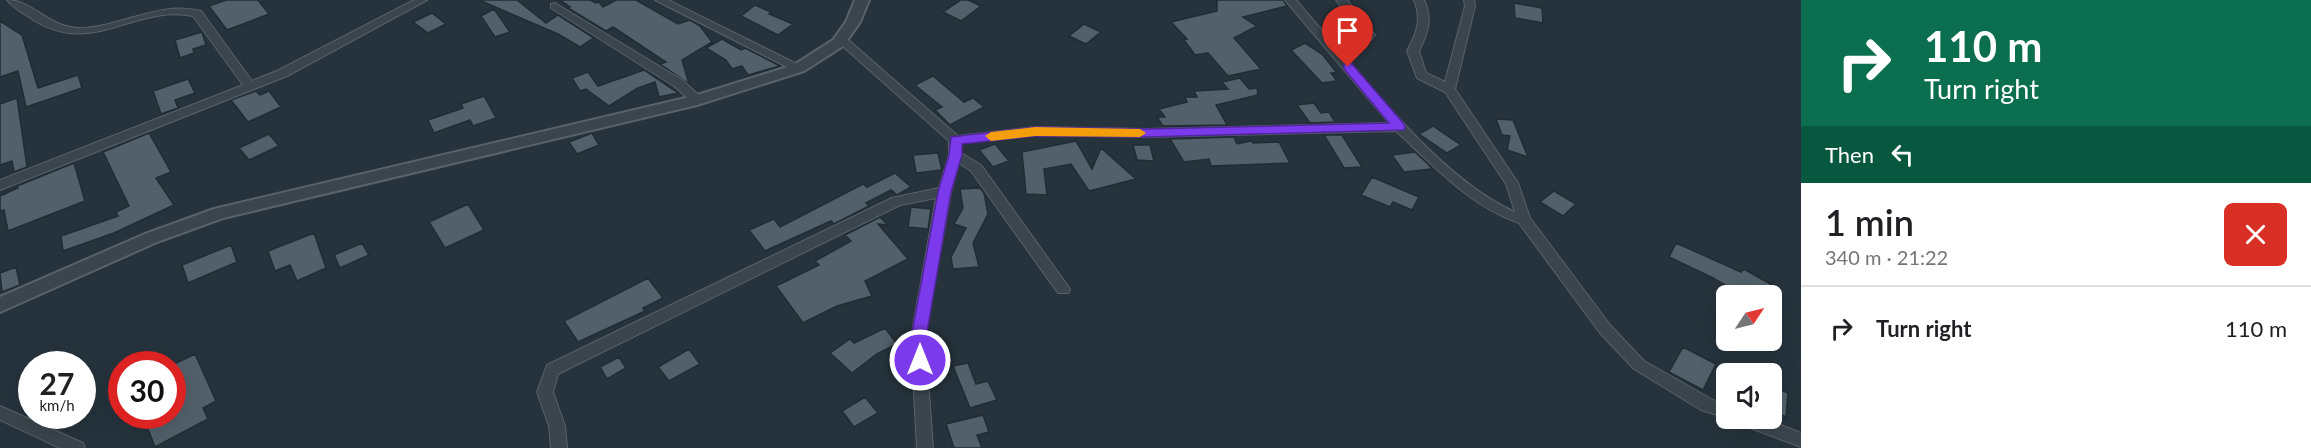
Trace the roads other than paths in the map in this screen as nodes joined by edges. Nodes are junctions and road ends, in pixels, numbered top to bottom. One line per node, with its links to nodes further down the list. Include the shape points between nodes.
1 (12, 0): 13 (street, via 51,26 66,31 90,30 167,8 188,6)
2 (422, 0): 13 (street, via 283,73)
3 (660, 0): 12 (street)
4 (862, 0): 10 (street)
5 (1290, 0): 11 (street)
6 (1341, 0): 11 (street, via 1369,35)
7 (1419, 0): 14 (street, via 1426,26 1413,51 1421,75)
8 (1469, 0): 14 (street)
9 (555, 6): 15 (street, via 678,83)
10 (841, 39): 12 (street); 17 (street)
11 (1336, 51): 16 (street)
12 (799, 68): 15 (street)
13 (250, 86): 18 (street)
14 (1449, 89): 20 (street, via 1512,183)
15 (697, 100): 22 (street, via 220,213 151,238)
16 (1399, 127): 17 (street, via 1146,133 1035,131); 20 (street, via 1463,186 1507,214)
17 (955, 148): 19 (street); 21 (street, via 976,168)
18 (0, 185)
19 (944, 192): 28 (street, via 897,201 552,370 545,392); 29 (street, via 918,338)
20 (1524, 220): 23 (street, via 1605,329 1639,365)
21 (1063, 289)
22 (0, 305)
23 (1716, 408)
24 (0, 413): 27 (street)
25 (1772, 429): 26 (street)
26 (1801, 440)
27 (77, 448)
28 (560, 448)
29 (925, 448)

